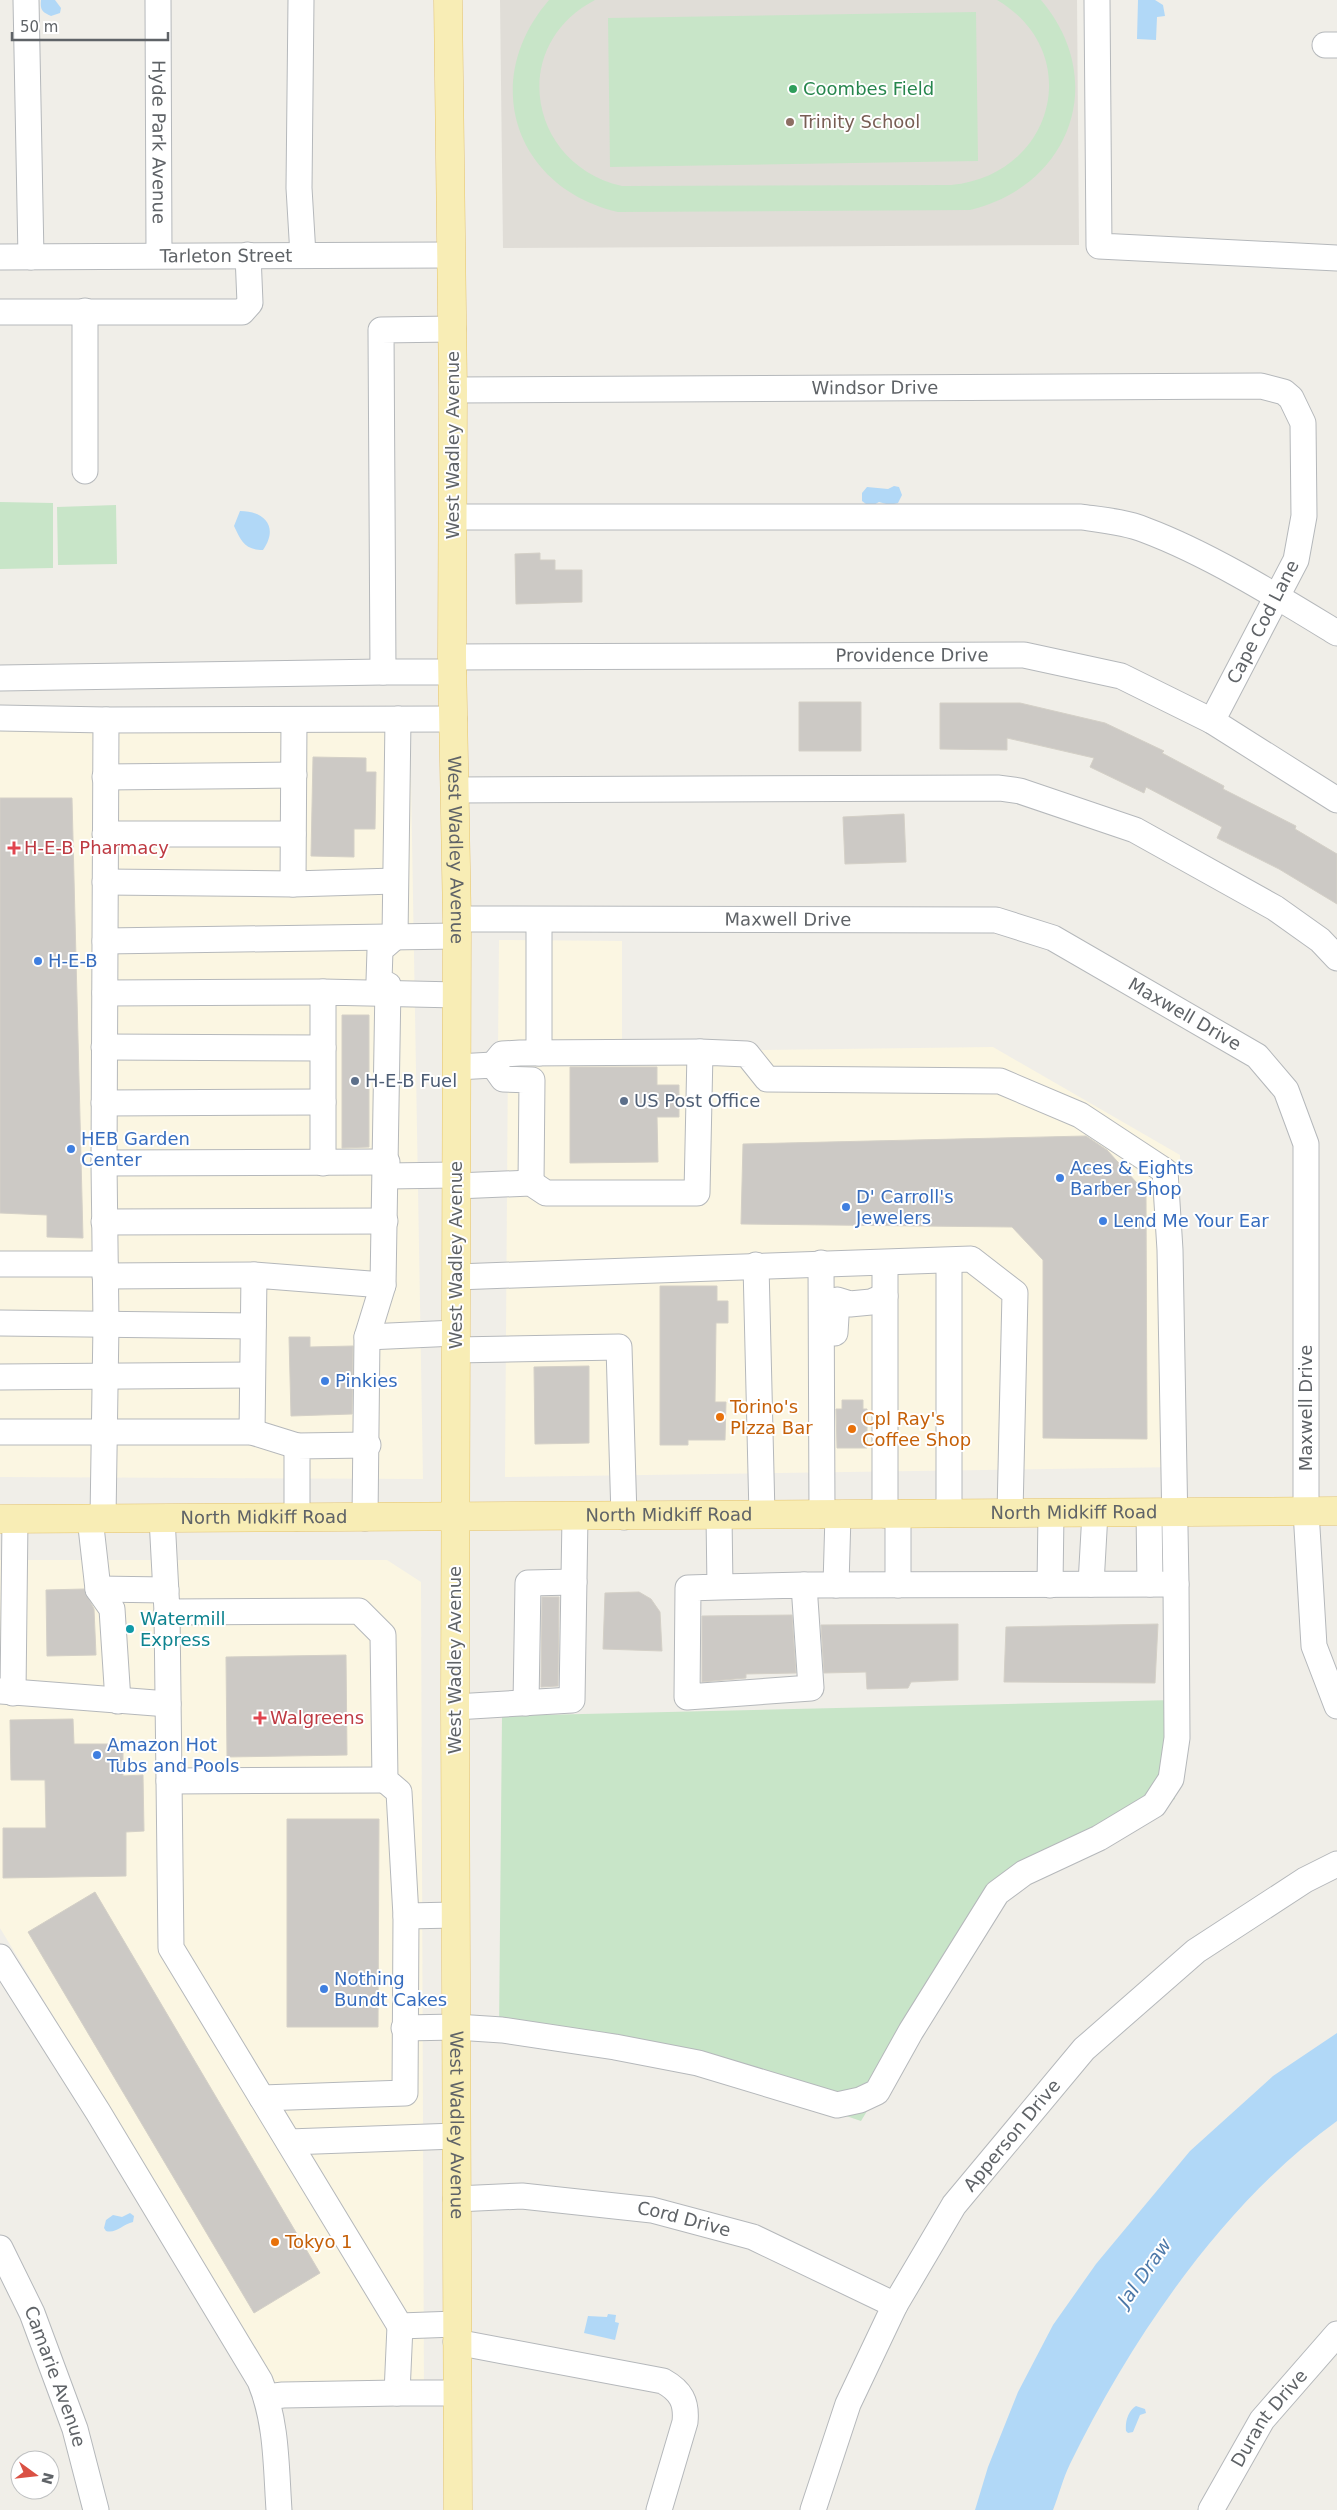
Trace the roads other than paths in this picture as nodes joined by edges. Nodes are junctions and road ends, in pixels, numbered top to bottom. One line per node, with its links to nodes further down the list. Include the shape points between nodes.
1 (26, 0): 11 (street)
2 (158, 0): 6 (street, Hyde Park Avenue)
3 (301, 0): 8 (street, via 299,188)
4 (448, 0): 9 (main road, West Wadley Avenue)
5 (1097, 0): 12 (street, via 1098,246)
6 (159, 255): 7 (street, Tarleton Street); 11 (street, Tarleton Street)
7 (248, 255): 8 (street, Tarleton Street); 13 (street, via 250,303 242,312)
8 (303, 255): 9 (street, Tarleton Street)
9 (452, 255): 15 (main road, West Wadley Avenue)
10 (0, 257): 11 (street, Tarleton Street)
11 (31, 257)
12 (1337, 258)
13 (85, 311): 14 (street); 18 (street)
14 (0, 312)
15 (453, 329): 16 (main road, West Wadley Avenue); 23 (street, via 381,330)
16 (454, 390): 17 (street, Windsor Drive, via 1261,386 1284,392); 19 (main road, West Wadley Avenue)
17 (1292, 401): 20 (street, Cape Cod Lane, via 1303,423 1304,516 1296,560)
18 (85, 471)
19 (453, 517): 20 (street, via 1081,517 1144,529); 22 (main road, West Wadley Avenue)
20 (1279, 597): 21 (street); 30 (street, Cape Cod Lane)
21 (1337, 633)
22 (452, 665): 23 (street, Providence Drive); 27 (main road, West Wadley Avenue); 30 (street, Providence Drive, via 1024,655 1121,676)
23 (383, 672): 24 (street, Providence Drive)
24 (0, 678)
25 (0, 718): 28 (street)
26 (398, 719): 27 (street); 29 (street); 37 (street)
27 (454, 719): 33 (main road, West Wadley Avenue)
28 (106, 720): 29 (street); 32 (street)
29 (294, 720): 31 (street)
30 (1212, 721): 34 (street, Providence Drive)
31 (294, 775): 32 (street); 36 (street)
32 (105, 777): 35 (street)
33 (455, 790): 41 (main road, West Wadley Avenue); 44 (street, via 998,788 1020,791 1136,830 1275,908 1320,940)
34 (1337, 800)
35 (105, 834): 36 (street); 38 (street)
36 (293, 834): 39 (street)
37 (395, 881): 39 (street); 42 (street)
38 (105, 882): 39 (street); 43 (street)
39 (292, 884)
40 (539, 920): 41 (street, Maxwell Drive); 52 (street); 88 (street, Maxwell Drive, via 996,920 1053,938 1257,1056 1286,1090 1306,1144)
41 (457, 928): 42 (street, Maxwell Drive); 48 (main road, West Wadley Avenue)
42 (395, 937): 43 (street, Maxwell Drive); 47 (street, via 380,950 379,981 388,986)
43 (105, 940): 46 (street)
44 (1337, 958)
45 (323, 992): 46 (street); 47 (street); 50 (street)
46 (105, 993): 49 (street)
47 (388, 995): 48 (street); 59 (street)
48 (457, 995): 54 (main road, West Wadley Avenue)
49 (104, 1047): 50 (street); 56 (street)
50 (323, 1048): 55 (street)
51 (700, 1052): 52 (street); 61 (street, via 697,1193 546,1193); 90 (street, via 747,1054 768,1079 1000,1081 1080,1115 1165,1171 1170,1250)
52 (539, 1053): 53 (street, via 502,1054)
53 (493, 1065): 54 (street); 61 (street, via 503,1079 532,1080)
54 (457, 1067): 60 (main road, West Wadley Avenue)
55 (323, 1102): 56 (street); 58 (street)
56 (104, 1103): 57 (street)
57 (104, 1163): 58 (street); 63 (street)
58 (323, 1163): 59 (street)
59 (387, 1169): 60 (street); 62 (street)
60 (456, 1181): 61 (street); 71 (main road, West Wadley Avenue)
61 (531, 1183)
62 (386, 1220): 63 (street); 72 (street)
63 (104, 1222): 69 (street)
64 (949, 1261): 66 (street); 91 (street, via 971,1259 1015,1293); 96 (street)
65 (821, 1263): 66 (street); 68 (street); 87 (street)
66 (885, 1263): 73 (street)
67 (0, 1264): 69 (street)
68 (756, 1265): 71 (street); 94 (street)
69 (105, 1270): 70 (street); 75 (street)
70 (254, 1275): 72 (street); 76 (street)
71 (456, 1277): 78 (main road, West Wadley Avenue)
72 (383, 1284): 77 (street)
73 (882, 1296): 87 (street, via 871,1302 850,1304 837,1300 830,1445); 95 (street)
74 (0, 1323): 75 (street)
75 (106, 1324): 76 (street); 80 (street)
76 (253, 1326): 79 (street)
77 (367, 1337): 78 (street); 85 (street)
78 (456, 1342): 100 (street, via 619,1348); 105 (main road, West Wadley Avenue)
79 (252, 1375): 80 (street); 84 (street)
80 (105, 1376): 81 (street); 83 (street)
81 (0, 1377)
82 (0, 1432): 83 (street)
83 (104, 1432): 84 (street); 101 (street)
84 (252, 1432): 86 (street)
85 (368, 1445): 86 (street); 104 (street)
86 (297, 1446): 103 (street)
87 (821, 1454): 97 (street)
88 (1306, 1511): 89 (main road, North Midkiff Road); 90 (main road, North Midkiff Road); 122 (street, Maxwell Drive, via 1314,1646)
89 (1337, 1511)
90 (1162, 1512): 93 (main road, North Midkiff Road); 109 (street); 110 (street)
91 (1010, 1513): 92 (main road, North Midkiff Road); 96 (main road, North Midkiff Road)
92 (1051, 1513): 93 (main road, North Midkiff Road); 114 (street)
93 (1095, 1513): 108 (street)
94 (762, 1514): 97 (main road, North Midkiff Road); 98 (main road, North Midkiff Road)
95 (891, 1514): 96 (main road, North Midkiff Road); 97 (main road, North Midkiff Road); 113 (street)
96 (949, 1514)
97 (830, 1515): 112 (street)
98 (719, 1516): 100 (main road, North Midkiff Road); 115 (street)
99 (575, 1517): 100 (main road, North Midkiff Road); 105 (main road, North Midkiff Road); 107 (street)
100 (624, 1517)
101 (97, 1518): 102 (main road, North Midkiff Road); 106 (main road, North Midkiff Road); 116 (street)
102 (162, 1518): 103 (main road, North Midkiff Road); 117 (street)
103 (297, 1518): 104 (main road, North Midkiff Road)
104 (365, 1518): 105 (main road, North Midkiff Road)
105 (455, 1518): 123 (main road, West Wadley Avenue)
106 (7, 1519): 118 (street)
107 (574, 1582): 120 (street, via 572,1700); 120 (street, via 528,1583)
108 (1091, 1584): 109 (street); 114 (street)
109 (1150, 1584): 110 (street)
110 (1176, 1584): 130 (street, via 1177,1738 1171,1778 1154,1805 1099,1838 1024,1873 997,1893 877,2092 836,2105 698,2063 502,2030)
111 (804, 1585): 112 (street); 115 (street); 115 (street, via 811,1688 687,1697 688,1588)
112 (836, 1585): 113 (street)
113 (898, 1585): 114 (street)
114 (1050, 1585)
115 (720, 1587)
116 (98, 1589): 117 (street); 119 (street, via 112,1609)
117 (167, 1601): 121 (street); 124 (street, via 359,1611 383,1635)
118 (7, 1692): 119 (street)
119 (118, 1702): 121 (street)
120 (526, 1703): 123 (street)
121 (168, 1704): 125 (street)
122 (1337, 1706)
123 (455, 1707): 127 (main road, West Wadley Avenue)
124 (385, 1780): 125 (street); 128 (street, via 400,1792)
125 (169, 1781): 132 (street, via 171,1948)
126 (1337, 1864): 137 (street, Apperson Drive, via 1305,1880 1196,1951 1084,2049 954,2205)
127 (455, 1915): 128 (street); 130 (main road, West Wadley Avenue)
128 (406, 1916): 131 (street)
129 (0, 1957): 143 (street, via 103,2121 260,2381)
130 (456, 2027): 131 (street); 133 (main road, West Wadley Avenue)
131 (404, 2028): 132 (street, via 405,2092)
132 (262, 2098): 134 (street)
133 (456, 2136): 134 (street); 135 (main road, West Wadley Avenue)
134 (289, 2142): 138 (street)
135 (456, 2199): 137 (street, Cord Drive, via 522,2196 652,2210 752,2237); 139 (main road, West Wadley Avenue)
136 (0, 2248): 144 (street, Camarie Avenue, via 32,2314 72,2420)
137 (896, 2305): 148 (street, Apperson Drive, via 848,2404)
138 (400, 2326): 139 (street); 141 (street)
139 (456, 2333): 142 (main road, West Wadley Avenue); 147 (street, via 664,2381 676,2388 686,2411)
140 (1337, 2334): 149 (street, Durant Drive, via 1262,2420)
141 (397, 2393): 142 (street); 143 (street)
142 (457, 2393): 146 (main road, West Wadley Avenue)
143 (266, 2397): 145 (street, via 272,2427)
144 (96, 2510)
145 (279, 2510)
146 (458, 2510)
147 (659, 2510)
148 (812, 2510)
149 (1212, 2510)

